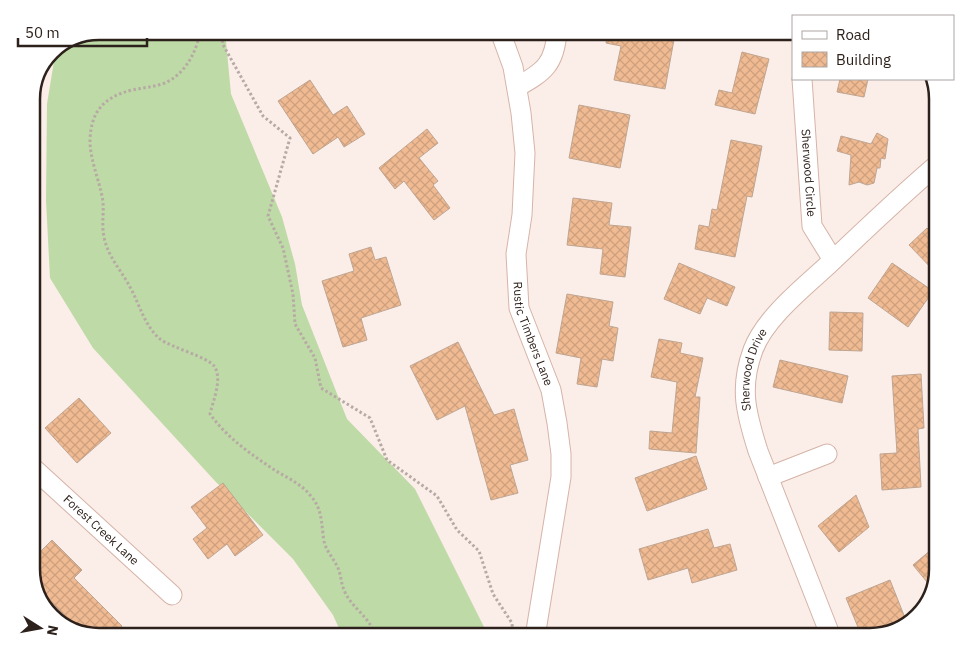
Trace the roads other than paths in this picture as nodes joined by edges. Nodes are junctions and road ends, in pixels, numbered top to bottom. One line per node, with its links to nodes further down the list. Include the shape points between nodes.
1 (503, 40): 4 (street, Rustic Timbers Lane)
2 (556, 40): 4 (street, via 547,66)
3 (802, 80): 6 (street, Sherwood Circle, via 812,226)
4 (517, 87): 11 (street, Rustic Timbers Lane, via 525,154 516,254 518,308 551,390 561,454 561,477)
5 (929, 172): 6 (street, Sherwood Drive)
6 (833, 260): 9 (street, Sherwood Drive, via 763,330 747,373 744,394 750,427)
7 (826, 454): 9 (street)
8 (40, 474): 10 (street, Forest Creek Lane)
9 (768, 477): 12 (street, Sherwood Drive)
10 (172, 595)
11 (536, 628)
12 (827, 628)

